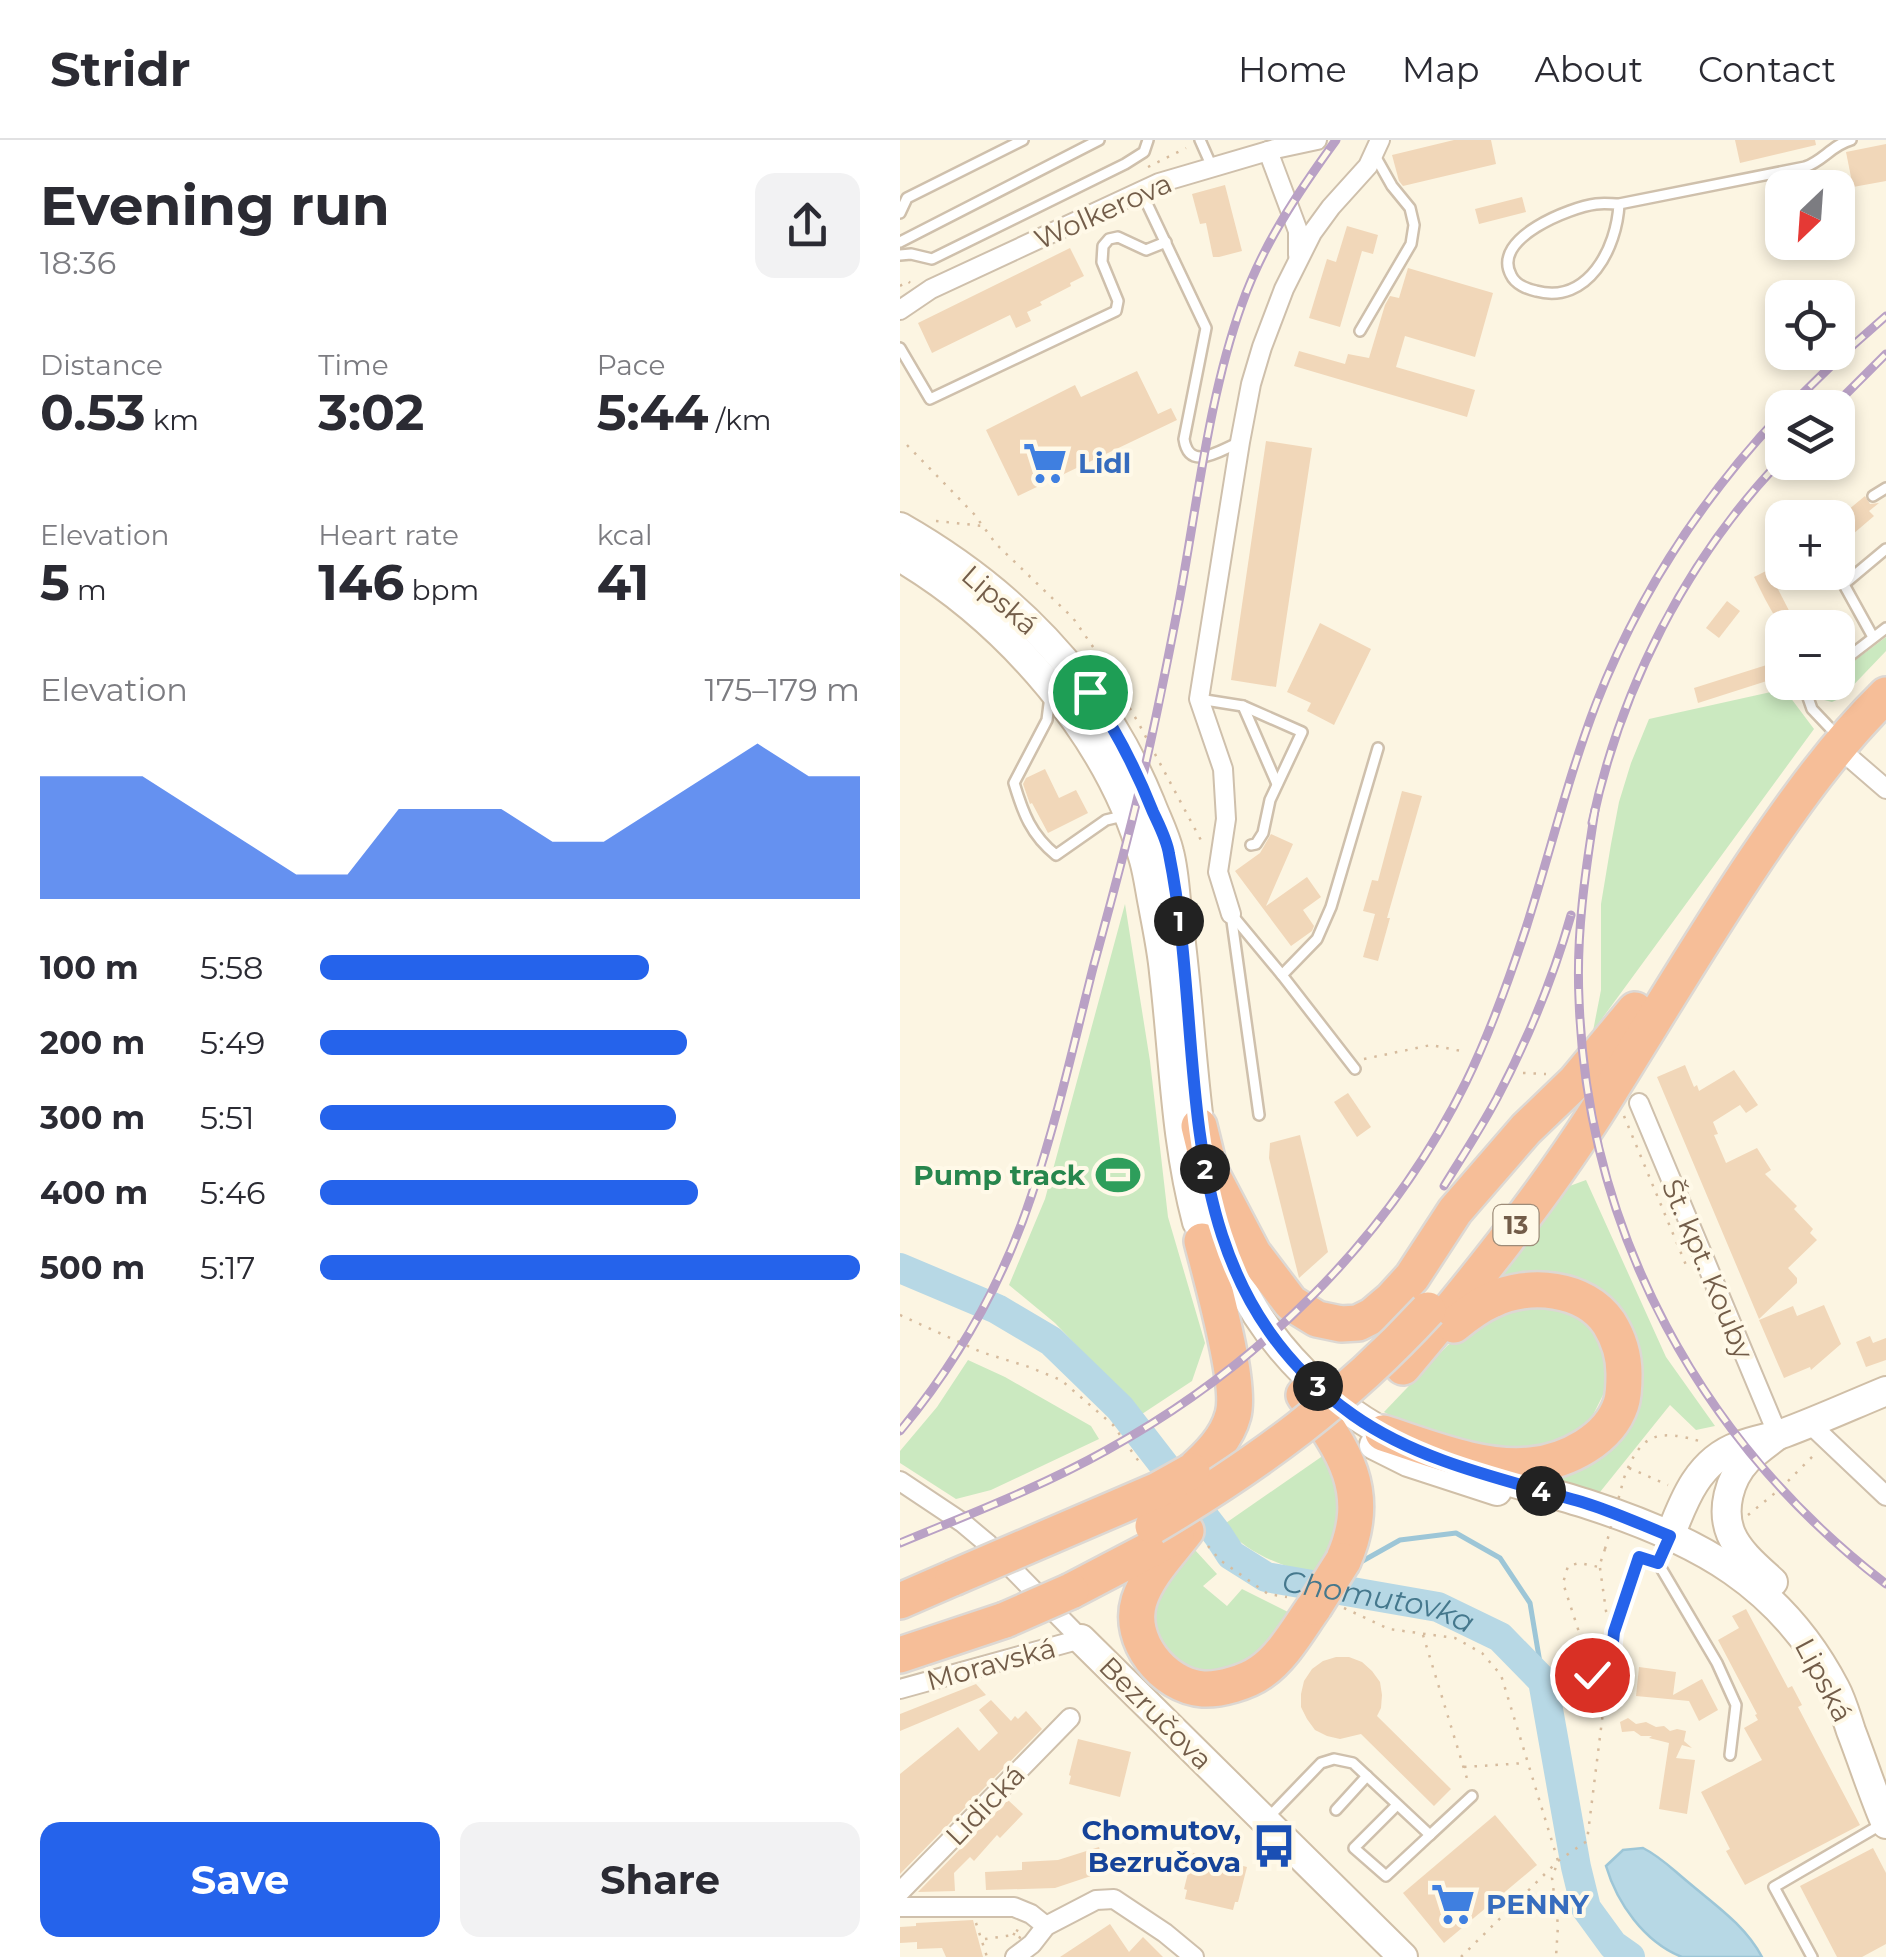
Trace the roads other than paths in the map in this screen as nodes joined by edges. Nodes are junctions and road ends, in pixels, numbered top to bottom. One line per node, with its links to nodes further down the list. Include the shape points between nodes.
1 (1023, 140): 12 (lane, via 907,198)
2 (1099, 140): 13 (lane)
3 (1148, 140): 15 (lane, via 1144,152 1125,164 932,259)
4 (1200, 140): 9 (lane)
5 (1317, 140): 7 (street, Wolkerova)
6 (1851, 140): 11 (lane, via 1805,167)
7 (1271, 147): 9 (street, Wolkerova); 16 (street, via 1298,231)
8 (1377, 147): 16 (street); 18 (lane, via 1414,225 1411,244)
9 (1212, 168): 10 (street, Wolkerova)
10 (1141, 191): 14 (lane); 17 (street, Wolkerova, via 931,289)
11 (1619, 204): 11 (lane, via 1548,218 1518,242 1510,274 1532,290 1575,290 1608,248)
12 (900, 213)
13 (900, 242)
14 (1166, 242): 19 (lane, via 1146,250 1122,237 1109,240 1101,258 1116,311 930,399); 20 (lane, via 1206,328 1186,448 1198,458)
15 (900, 255)
16 (1297, 261): 20 (street, via 1262,347)
17 (900, 310)
18 (1360, 331)
19 (900, 348)
20 (1240, 442): 33 (street)
21 (1886, 488): 22 (lane)
22 (1873, 496)
23 (913, 522): 48 (street, Lipská, via 1056,650 1108,718 1136,769 1169,850)
24 (1886, 549): 26 (lane)
25 (900, 558): 31 (street, Lipská, via 983,620)
26 (1855, 575)
27 (1847, 590): 29 (lane)
28 (1886, 628): 29 (lane)
29 (1879, 653): 30 (lane); 36 (highway, 13)
30 (1855, 661)
31 (1051, 688): 40 (street, Lipská, via 1100,757); 40 (lane, via 1047,720 1014,783 1038,842 1056,855 1106,820)
32 (1886, 695): 36 (highway, 13)
33 (1199, 698): 35 (lane); 42 (street, via 1222,769 1226,819 1218,872)
34 (1809, 700): 36 (lane)
35 (1243, 706): 38 (lane); 38 (lane, via 1302,732)
36 (1833, 739): 39 (street); 44 (highway, 13, via 1772,802); 50 (highway, 13, via 1593,1118)
37 (1378, 748): 43 (lane, via 1318,939)
38 (1277, 784): 41 (lane, via 1263,833)
39 (1886, 789)
40 (1128, 814): 49 (street, Lipská, via 1144,860 1164,968 1184,1162)
41 (1251, 846)
42 (1231, 914): 43 (lane); 47 (lane)
43 (1282, 975): 45 (lane)
44 (1636, 1010): 48 (highway, via 1455,1212 1412,1277 1358,1323 1317,1319 1291,1303 1237,1223 1210,1171); 58 (highway, 13, bridge, via 1507,1208 1428,1310 1362,1378 1220,1486)
45 (1352, 1065)
46 (1639, 1103): 55 (street, Št. kpt. Kouby)
47 (1260, 1115)
48 (1199, 1126): 54 (street, Lipská, via 1218,1227 1255,1311 1325,1392)
49 (1202, 1240): 52 (street, Lipská, via 1240,1324); 60 (highway, bridge, via 1227,1348 1234,1414 1206,1458 1158,1490)
50 (1403, 1367): 54 (highway, via 1491,1300 1543,1290 1590,1305 1607,1320 1624,1359 1621,1404 1608,1427 1560,1460 1494,1464); 58 (highway, 13, via 1289,1461)
51 (1886, 1391): 53 (street)
52 (1304, 1395): 58 (highway, bridge, via 1346,1458 1356,1491 1350,1544 1281,1652 1261,1672 1229,1686 1185,1686 1140,1641 1138,1602); 59 (street, Lipská, via 1369,1443 1408,1462)
53 (1810, 1423): 55 (street); 57 (street)
54 (1383, 1433): 59 (street, Lipská, via 1447,1462 1590,1504)
55 (1778, 1435): 59 (street, via 1715,1459 1685,1497); 66 (street, via 1737,1473 1727,1515 1740,1549 1803,1612)
56 (900, 1481): 63 (street, Bezručova, via 988,1544)
57 (1886, 1496)
58 (1182, 1534): 61 (highway, 13, bridge)
59 (1670, 1536): 66 (street, Lipská, via 1717,1559 1766,1595 1811,1646); 68 (lane, via 1658,1563 1736,1705)
60 (900, 1601)
61 (997, 1613): 62 (highway, 13); 64 (highway, 13)
62 (900, 1635)
63 (1081, 1639): 65 (street, Moravská); 73 (street, Bezručova)
64 (900, 1655)
65 (900, 1688)
66 (1837, 1691): 74 (street, Lipská)
67 (1070, 1718): 76 (street, Lidická)
68 (1730, 1754)
69 (1367, 1776): 71 (lane); 72 (lane); 73 (lane, via 1353,1764 1320,1762)
70 (1472, 1796): 75 (lane)
71 (1397, 1804): 75 (lane); 75 (lane, via 1354,1848 1386,1876)
72 (1336, 1810)
73 (1265, 1820): 81 (street, Bezručova)
74 (1885, 1823): 82 (lane, via 1774,1888)
75 (1430, 1835)
76 (900, 1892)
77 (900, 1907): 78 (street, via 1014,1907)
78 (1046, 1926): 79 (street); 80 (street, via 1096,1900 1114,1899)
79 (1015, 1957)
80 (1194, 1957)
81 (1402, 1957)
82 (1812, 1957)

